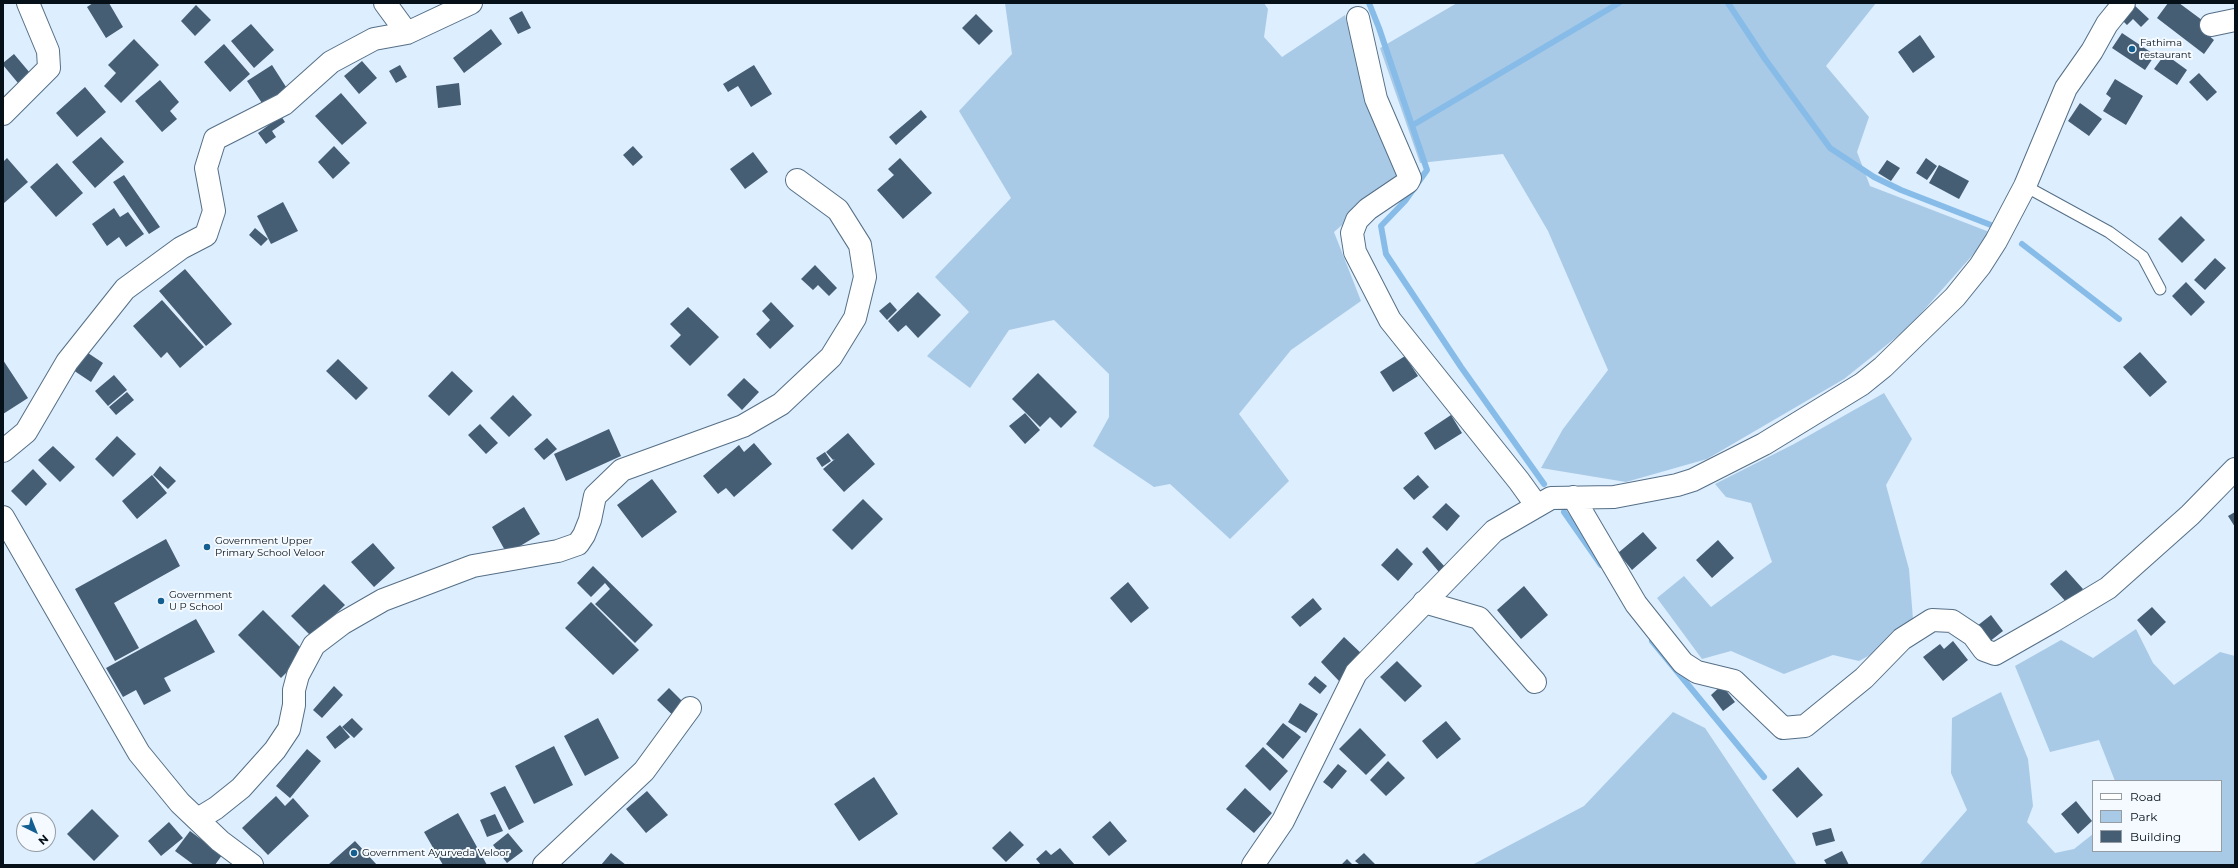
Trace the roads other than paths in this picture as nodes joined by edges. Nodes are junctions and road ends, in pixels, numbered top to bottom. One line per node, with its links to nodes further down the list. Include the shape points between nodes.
1 (28, 3): 9 (street, via 48,52 49,68)
2 (385, 3): 8 (street)
3 (471, 3): 8 (street)
4 (2124, 3): 11 (street, via 2107,24 2066,88)
5 (1358, 18): 16 (street, via 1376,99 1410,178 1357,220 1352,233 1355,252 1390,320)
6 (2235, 20): 7 (street)
7 (2211, 25)
8 (407, 33): 13 (street, via 374,39 331,62 284,104 215,138 206,168 214,211 206,235 182,248 125,289 67,362 26,432)
9 (3, 114)
10 (797, 180): 21 (street, via 838,210 860,245 865,277 855,318 831,357 781,404 743,426 622,470 595,496 590,520 578,544 558,551 473,566 383,600 343,623 314,645 298,675 289,729 275,750 241,788)
11 (2025, 186): 12 (lane, via 2109,232 2143,257); 15 (street, via 1992,247 1955,297 1862,384 1764,444 1693,480 1614,498)
12 (2160, 288)
13 (3, 451)
14 (2235, 469): 15 (street, via 2190,516 2108,588 2053,622 1995,654 1984,650 1973,635 1952,621 1932,620 1902,639 1864,678 1806,726 1783,728 1734,681 1696,672 1683,663 1636,604)
15 (1573, 497): 16 (street, via 1551,498)
16 (1537, 506): 18 (street, via 1494,531)
17 (3, 517): 21 (street, via 139,754 180,803)
18 (1424, 602): 19 (street, via 1479,618); 24 (street, via 1356,673 1283,821)
19 (1535, 682)
20 (690, 708): 23 (street, via 644,771)
21 (198, 820): 22 (street, via 220,841)
22 (252, 865)
23 (544, 865)
24 (1253, 865)

